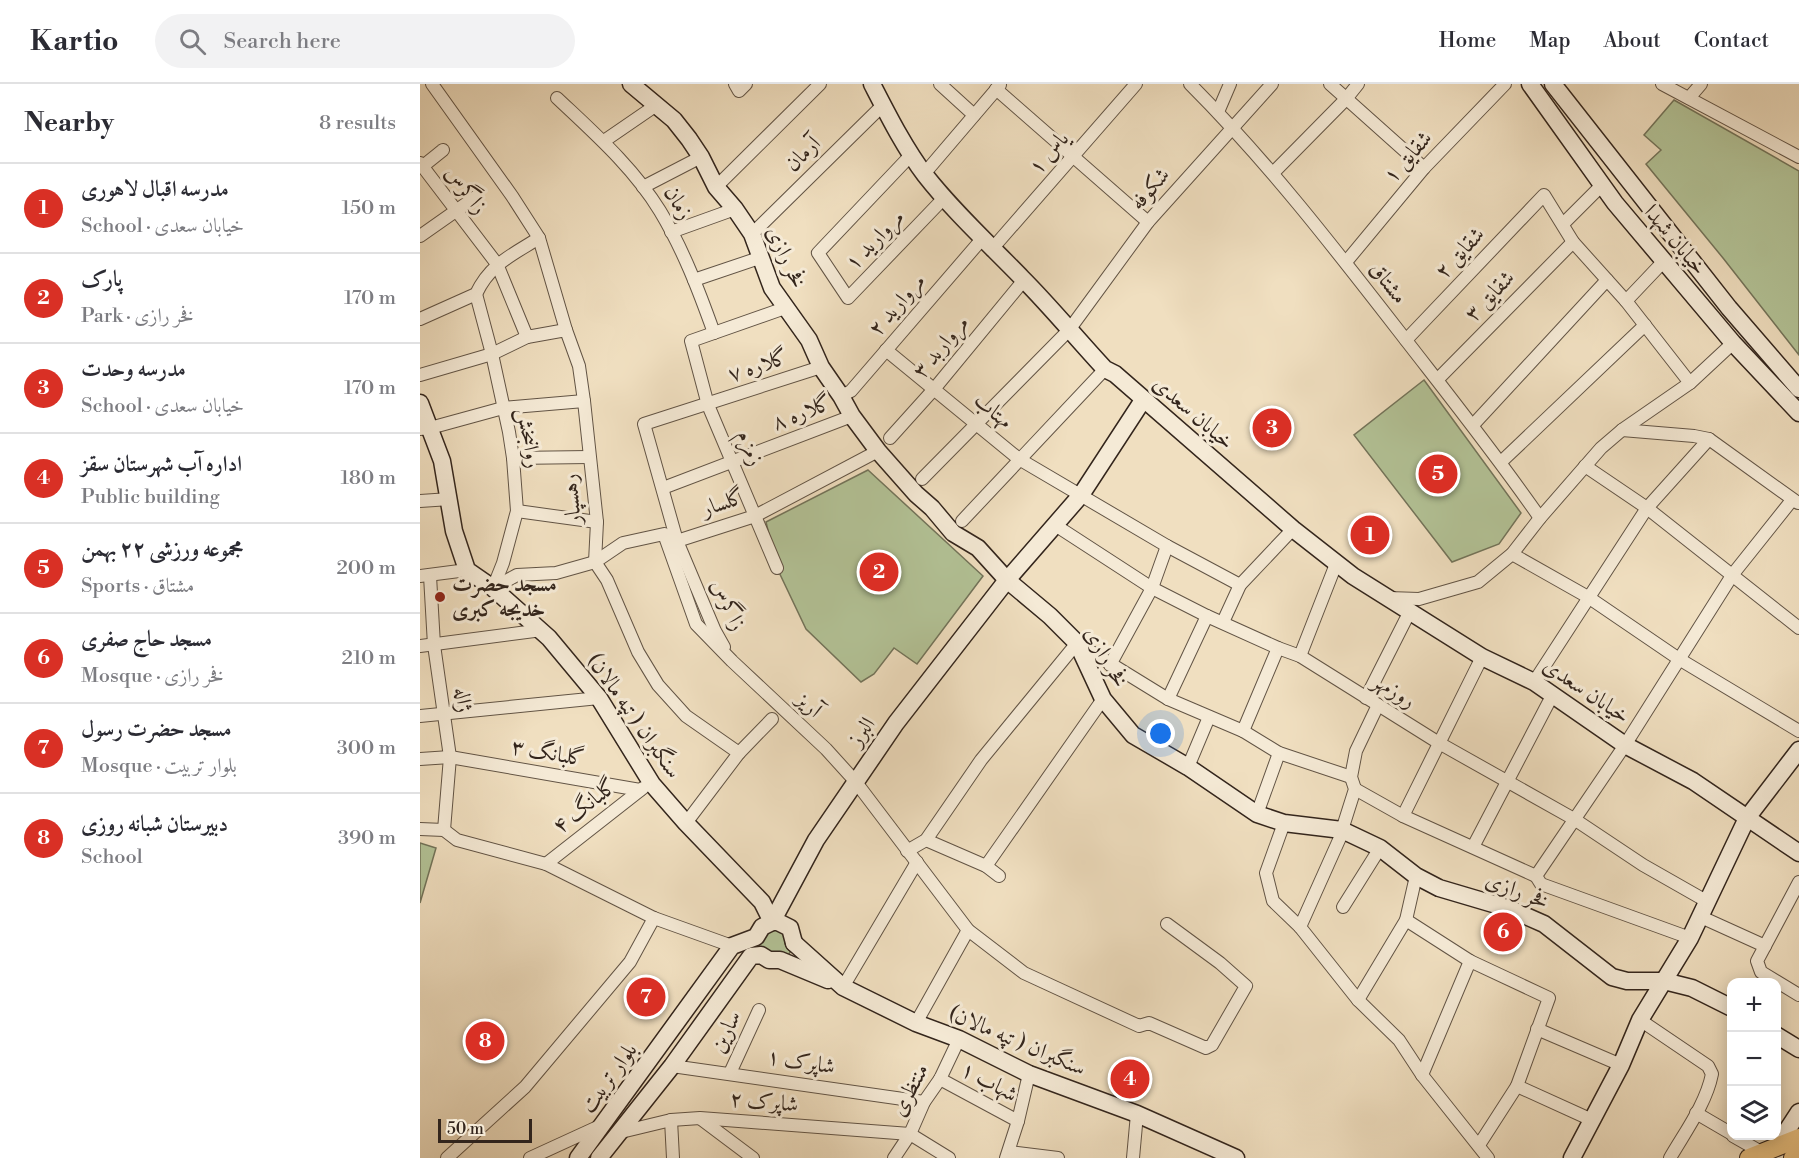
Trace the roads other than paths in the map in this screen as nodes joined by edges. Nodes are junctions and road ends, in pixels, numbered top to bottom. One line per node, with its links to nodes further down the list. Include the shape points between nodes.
1 (432, 84): 48 (street)
2 (631, 84): 22 (main road, فخر رازی)
3 (820, 84): 38 (street)
4 (872, 84): 21 (main road, خیابان سعدی)
5 (940, 84): 24 (street)
6 (1136, 84): 30 (street, یاس ۱)
7 (1190, 84): 23 (street, مشتاق)
8 (1230, 84): 23 (street)
9 (1272, 84): 25 (street, شکوفه)
10 (1330, 84): 20 (street)
11 (1358, 84): 20 (street)
12 (1505, 84): 33 (street, شقایق ۱)
13 (1530, 84): 36 (main road, خیابان شهدا)
14 (1553, 84): 77 (main road, خیابان شهدا, via 1729,308)
15 (1662, 84): 19 (street)
16 (1701, 84): 19 (street)
17 (998, 87): 24 (street); 30 (street)
18 (557, 98): 26 (street, زمان)
19 (1689, 98): 31 (street)
20 (1346, 99): 33 (street); 34 (street)
21 (883, 105): 28 (main road, خیابان سعدی); 46 (street, آرمان)
22 (655, 106): 26 (street); 29 (main road, فخر رازی, via 674,120)
23 (1218, 112): 25 (street, مشتاق)
24 (974, 115): 35 (street)
25 (1232, 129): 34 (street, مشتاق); 43 (street, شکوفه)
26 (604, 141): 37 (street, زمان)
27 (443, 150): 32 (street)
28 (911, 155): 35 (main road, خیابان سعدی); 40 (street, مروارید ۱, via 818,254 848,298)
29 (701, 157): 37 (street); 38 (main road, فخر رازی)
30 (1073, 157): 43 (street); 50 (street, یاس ۱)
31 (1799, 157)
32 (421, 165): 42 (street, زاگرس)
33 (1424, 168): 52 (street, شقایق ۱)
34 (1273, 173): 52 (street, مشتاق)
35 (924, 174): 40 (main road, خیابان سعدی)
36 (1602, 185): 44 (street); 53 (main road, خیابان شهدا)
37 (643, 187): 45 (street, زمان)
38 (716, 187): 41 (main road, فخر رازی)
39 (477, 196): 42 (street)
40 (944, 198): 50 (main road, خیابان سعدی)
41 (735, 209): 45 (street); 46 (main road, فخر رازی)
42 (456, 212): 47 (street); 54 (street, زاگرس)
43 (1148, 222): 64 (street, شکوفه)
44 (1563, 224): 49 (street); 67 (street, شقایق ۲, via 1544,195)
45 (671, 232): 55 (street, زمان)
46 (752, 234): 51 (main road, فخر رازی)
47 (420, 236)
48 (538, 238): 54 (street); 63 (street)
49 (1573, 242): 57 (street); 74 (street, شقایق ۳)
50 (987, 244): 56 (main road, خیابان سعدی); 69 (street, مروارید ۲)
51 (762, 257): 55 (street); 60 (main road, فخر رازی, via 772,288)
52 (1346, 262): 67 (street, مشتاق)
53 (1663, 262): 59 (street); 68 (main road, خیابان شهدا)
54 (497, 264): 58 (street); 66 (street, زاگرس)
55 (694, 280): 65 (street, زمان)
56 (1023, 280): 64 (main road, خیابان سعدی); 76 (street, مرواربد ۳)
57 (1607, 280): 59 (street); 88 (street)
58 (476, 294): 61 (street); 70 (street, روانبخش)
59 (1626, 301): 62 (street)
60 (785, 308): 65 (street); 71 (main road, فخر رازی, via 809,340)
61 (420, 319)
62 (1645, 325): 75 (street); 97 (street)
63 (566, 330): 66 (street); 80 (street, via 579,366)
64 (1069, 330): 72 (main road, خیابان سعدی); 87 (street, شکوفه)
65 (714, 333): 82 (street, زمزم, via 691,341)
66 (527, 338): 70 (street)
67 (1407, 340): 74 (street, مشتاق)
68 (1733, 343): 75 (street); 84 (main road, خیابان شهدا)
69 (886, 350): 76 (street, مهتاب); 78 (street, مروارید ۲, via 851,391)
70 (492, 354): 73 (street); 83 (street, روانبخش)
71 (821, 367): 78 (main road, فخر رازی); 82 (street, گلاره ۷)
72 (1105, 369): 79 (main road, خیابان سعدی); 95 (street)
73 (420, 375)
74 (1438, 379): 88 (street, مشتاق)
75 (1690, 383): 90 (street)
76 (935, 388): 87 (street, مهتاب); 92 (street, مرواربد ۳)
77 (1799, 389)
78 (841, 396): 85 (main road, فخر رازی)
79 (1143, 400): 101 (main road, البرز); 112 (main road, خیابان سعدی)
80 (584, 401): 83 (street); 93 (street, رهسپار)
81 (420, 403): 89 (main road)
82 (708, 405): 86 (street, گلاره ۷); 96 (street, زمزم)
83 (503, 408): 89 (street); 94 (street, روانبخش)
84 (1799, 413)
85 (852, 417): 92 (main road, فخر رازی); 96 (street, گلاره ۸)
86 (644, 424): 100 (street, زاگرس)
87 (976, 425): 95 (street, مهتاب); 99 (street, شکوفه)
88 (1473, 425): 97 (street, مشتاق)
89 (425, 428): 102 (main road, via 442,460)
90 (1622, 430): 91 (street); 98 (street)
91 (1708, 440): 104 (street); 105 (street)
92 (884, 445): 107 (street, گلسار); 122 (main road, فخر رازی, via 916,494 953,533 978,548)
93 (589, 457): 94 (street); 110 (street, رهسپار)
94 (513, 458): 106 (street, روانبخش)
95 (1019, 459): 101 (street, مهتاب); 109 (street)
96 (732, 462): 100 (street, گلاره ۸); 107 (street, زمزم)
97 (1501, 462): 108 (street, مشتاق)
98 (1585, 466): 105 (street); 108 (street)
99 (922, 480)
100 (663, 488): 113 (street, زاگرس)
101 (1081, 495): 111 (main road, البرز); 114 (street, مهتاب)
102 (450, 499): 103 (street); 119 (main road, via 454,531)
103 (420, 501)
104 (1796, 502): 120 (street)
105 (1647, 507): 120 (street); 126 (street)
106 (517, 511): 110 (street); 124 (street, روانبخش)
107 (754, 516): 113 (street, گلسار); 118 (street, زمزم)
108 (1540, 518): 115 (street)
109 (962, 520)
110 (597, 522): 116 (street, رهسپار)
111 (1055, 525): 122 (main road, البرز); 125 (street, روزمهر)
112 (1293, 529): 117 (main road, خیابان سعدی); 123 (street)
113 (677, 542): 140 (street, زاگرس)
114 (1167, 546): 123 (street, مهتاب); 125 (street)
115 (1512, 554): 126 (street); 127 (street, via 1478,582 1419,599)
116 (595, 562): 124 (street, via 556,573 517,575); 140 (street, زاگرس, via 623,543 664,534 696,624); 158 (street, via 658,685 686,716)
117 (1336, 564): 127 (main road, خیابان سعدی); 137 (street)
118 (777, 568)
119 (467, 570): 121 (street); 124 (main road, سنگبران ( تپه مالان))
120 (1733, 574): 131 (street); 139 (street)
121 (425, 576): 134 (street, ژاله)
122 (1007, 580): 133 (main road, فخر رازی); 163 (main road, البرز)
123 (1240, 585): 130 (street)
124 (493, 588): 132 (main road, سنگبران ( تپه مالان))
125 (1152, 588): 129 (street, روزمهر); 141 (street)
126 (1588, 597): 139 (street); 142 (street)
127 (1388, 598): 128 (main road, خیابان سعدی)
128 (1409, 613): 138 (main road, خیابان سعدی); 145 (street)
129 (1207, 616): 130 (street, روزمهر); 147 (street)
130 (1223, 622): 136 (street, روزمهر)
131 (1799, 628)
132 (542, 630): 134 (street); 144 (main road, سنگبران ( تپه مالان))
133 (1077, 643): 141 (street); 146 (main road, فخر رازی); 176 (street, via 981,760)
134 (434, 645): 135 (street); 149 (street, ژاله)
135 (420, 646)
136 (1278, 648): 137 (street, روزمهر); 153 (street)
137 (1300, 656): 145 (street, روزمهر)
138 (1482, 657): 142 (main road, خیابان سعدی); 155 (street)
139 (1679, 659): 154 (street); 156 (street)
140 (732, 661): 163 (street, آریز)
141 (1110, 665): 147 (street)
142 (1534, 682): 143 (main road, خیابان سعدی)
143 (1553, 694): 156 (main road, خیابان سعدی); 164 (street)
144 (599, 698): 149 (street); 166 (main road, سنگبران ( تپه مالان))
145 (1366, 698): 148 (street, روزمهر)
146 (1103, 699): 162 (main road, فخر رازی, via 1133,735); 183 (street)
147 (1168, 699): 151 (street)
148 (1378, 705): 155 (street, روزمهر); 165 (street, via 1356,751)
149 (443, 715): 150 (street); 160 (street, ژاله)
150 (420, 716)
151 (1209, 717): 153 (street); 162 (street)
152 (772, 719): 158 (street)
153 (1243, 731): 159 (street)
154 (1799, 731)
155 (1439, 743): 164 (street, روزمهر); 168 (street)
156 (1625, 745): 169 (main road, خیابان سعدی, via 1693,781); 170 (street)
157 (1799, 750): 169 (main road)
158 (739, 753): 171 (street)
159 (1279, 753): 165 (street); 167 (street)
160 (450, 757): 161 (street, گلبانگ ۳); 166 (street, گلبانگ ۳); 174 (street, ژاله)
161 (420, 759)
162 (1188, 767): 167 (main road, فخر رازی)
163 (855, 781): 179 (street, آریز); 192 (main road, البرز, via 816,840)
164 (1508, 782): 170 (street, روزمهر); 177 (street)
165 (1353, 783): 168 (street); 175 (street)
166 (646, 787): 171 (main road, سنگبران ( تپه مالان)); 182 (street, گلبانگ ۴)
167 (1257, 814): 172 (main road, فخر رازی)
168 (1403, 816): 177 (street)
169 (1748, 818): 180 (main road, خیابان سعدی); 189 (main road)
170 (1574, 819): 186 (street); 189 (street, روزمهر)
171 (686, 823): 192 (main road, سنگبران ( تپه مالان), via 762,902)
172 (1284, 823): 175 (main road, فخر رازی); 194 (street, via 1266,873 1273,901)
173 (420, 829): 174 (street)
174 (444, 830): 182 (street, via 458,840)
175 (1343, 830): 178 (main road, فخر رازی); 194 (street)
176 (926, 840): 179 (street); 183 (street)
177 (1473, 847): 186 (street)
178 (1380, 848): 185 (main road, فخر رازی); 188 (street)
179 (907, 851): 181 (street, آریز)
180 (1799, 853)
181 (917, 862): 195 (street, آریز); 205 (street)
182 (546, 864): 190 (street)
183 (986, 866): 184 (street)
184 (999, 876)
185 (1416, 876): 191 (street); 204 (main road, فخر رازی, via 1439,888 1510,909 1544,924 1612,977)
186 (1536, 876): 197 (street, via 1541,884)
187 (1799, 882): 200 (street)
188 (1343, 907)
189 (1704, 910): 197 (main road); 200 (street, روزمهر)
190 (654, 918): 199 (street); 240 (street, via 630,962 525,1087)
191 (1406, 920): 203 (street); 207 (street)
192 (772, 922): 196 (main road, via 762,927); 198 (main road, via 790,928)
193 (1167, 924): 195 (street, آریز, via 1246,986 1212,1045 1206,1048 1149,1023 1139,1026 1024,973)
194 (1300, 927): 207 (street)
195 (968, 930): 211 (street)
196 (756, 937): 199 (main road); 201 (main road)
197 (1690, 938): 204 (main road)
198 (794, 943): 202 (main road, via 791,952); 205 (main road, سنگبران ( تپه مالان))
199 (732, 946): 231 (main road, بلوار تربیت)
200 (1765, 946): 206 (street, via 1756,961 1761,972)
201 (761, 955): 202 (main road); 217 (main road, بلوار تربیت, via 751,956)
202 (780, 960): 205 (main road)
203 (1470, 961): 212 (street, via 1549,998); 220 (street)
204 (1664, 981): 208 (main road, فخر رازی, via 1692,988); 210 (main road)
205 (843, 987): 211 (main road, سنگبران ( تپه مالان))
206 (1799, 996)
207 (1358, 1000): 220 (street, via 1399,1040)
208 (1727, 1006)
209 (759, 1010): 218 (street, سارین)
210 (1640, 1020): 216 (main road); 225 (street, via 1708,1066 1712,1074 1710,1083)
211 (916, 1023): 214 (main road, سنگبران ( تپه مالان))
212 (1537, 1029): 216 (street); 222 (street)
213 (1781, 1038): 215 (main road)
214 (959, 1039): 219 (main road, سنگبران ( تپه مالان)); 221 (street, منتظری)
215 (1799, 1049)
216 (1621, 1065): 229 (main road)
217 (672, 1066): 218 (street, شاپرک ۱); 231 (main road, بلوار تربیت)
218 (730, 1073): 223 (street, شاپرک ۱)
219 (1029, 1074): 226 (main road, سنگبران ( تپه مالان)); 230 (street)
220 (1422, 1075): 236 (street)
221 (940, 1079): 223 (street, منتظری); 230 (street, شهاب ۱)
222 (1517, 1086): 229 (street); 236 (street)
223 (924, 1102): 233 (street, منتظری)
224 (1799, 1112): 237 (main road)
225 (1696, 1113): 232 (street); 253 (street)
226 (1137, 1114): 249 (street); 250 (main road, سنگبران ( تپه مالان))
227 (700, 1118): 228 (street, شاپرک ۲); 233 (street, شاپرک ۲); 245 (street)
228 (671, 1120): 231 (street, شاپرک ۲); 244 (street)
229 (1592, 1120): 252 (main road)
230 (1018, 1121): 238 (street)
231 (610, 1129): 241 (street, شاپرک ۲); 242 (main road, بلوار تربیت); 243 (main road, بلوار تربیت)
232 (1727, 1132)
233 (910, 1134): 246 (street, منتظری); 247 (street)
234 (1799, 1138): 237 (main road)
235 (1741, 1140): 237 (street)
236 (1479, 1145): 251 (street)
237 (1763, 1153)
238 (1007, 1155): 248 (street)
239 (1799, 1156): 254 (main road)
240 (447, 1158)
241 (530, 1158)
242 (578, 1158)
243 (599, 1158)
244 (673, 1158)
245 (753, 1158)
246 (894, 1158)
247 (949, 1158)
248 (1058, 1158)
249 (1133, 1158)
250 (1236, 1158)
251 (1488, 1158)
252 (1572, 1158)
253 (1670, 1158)
254 (1793, 1158)

